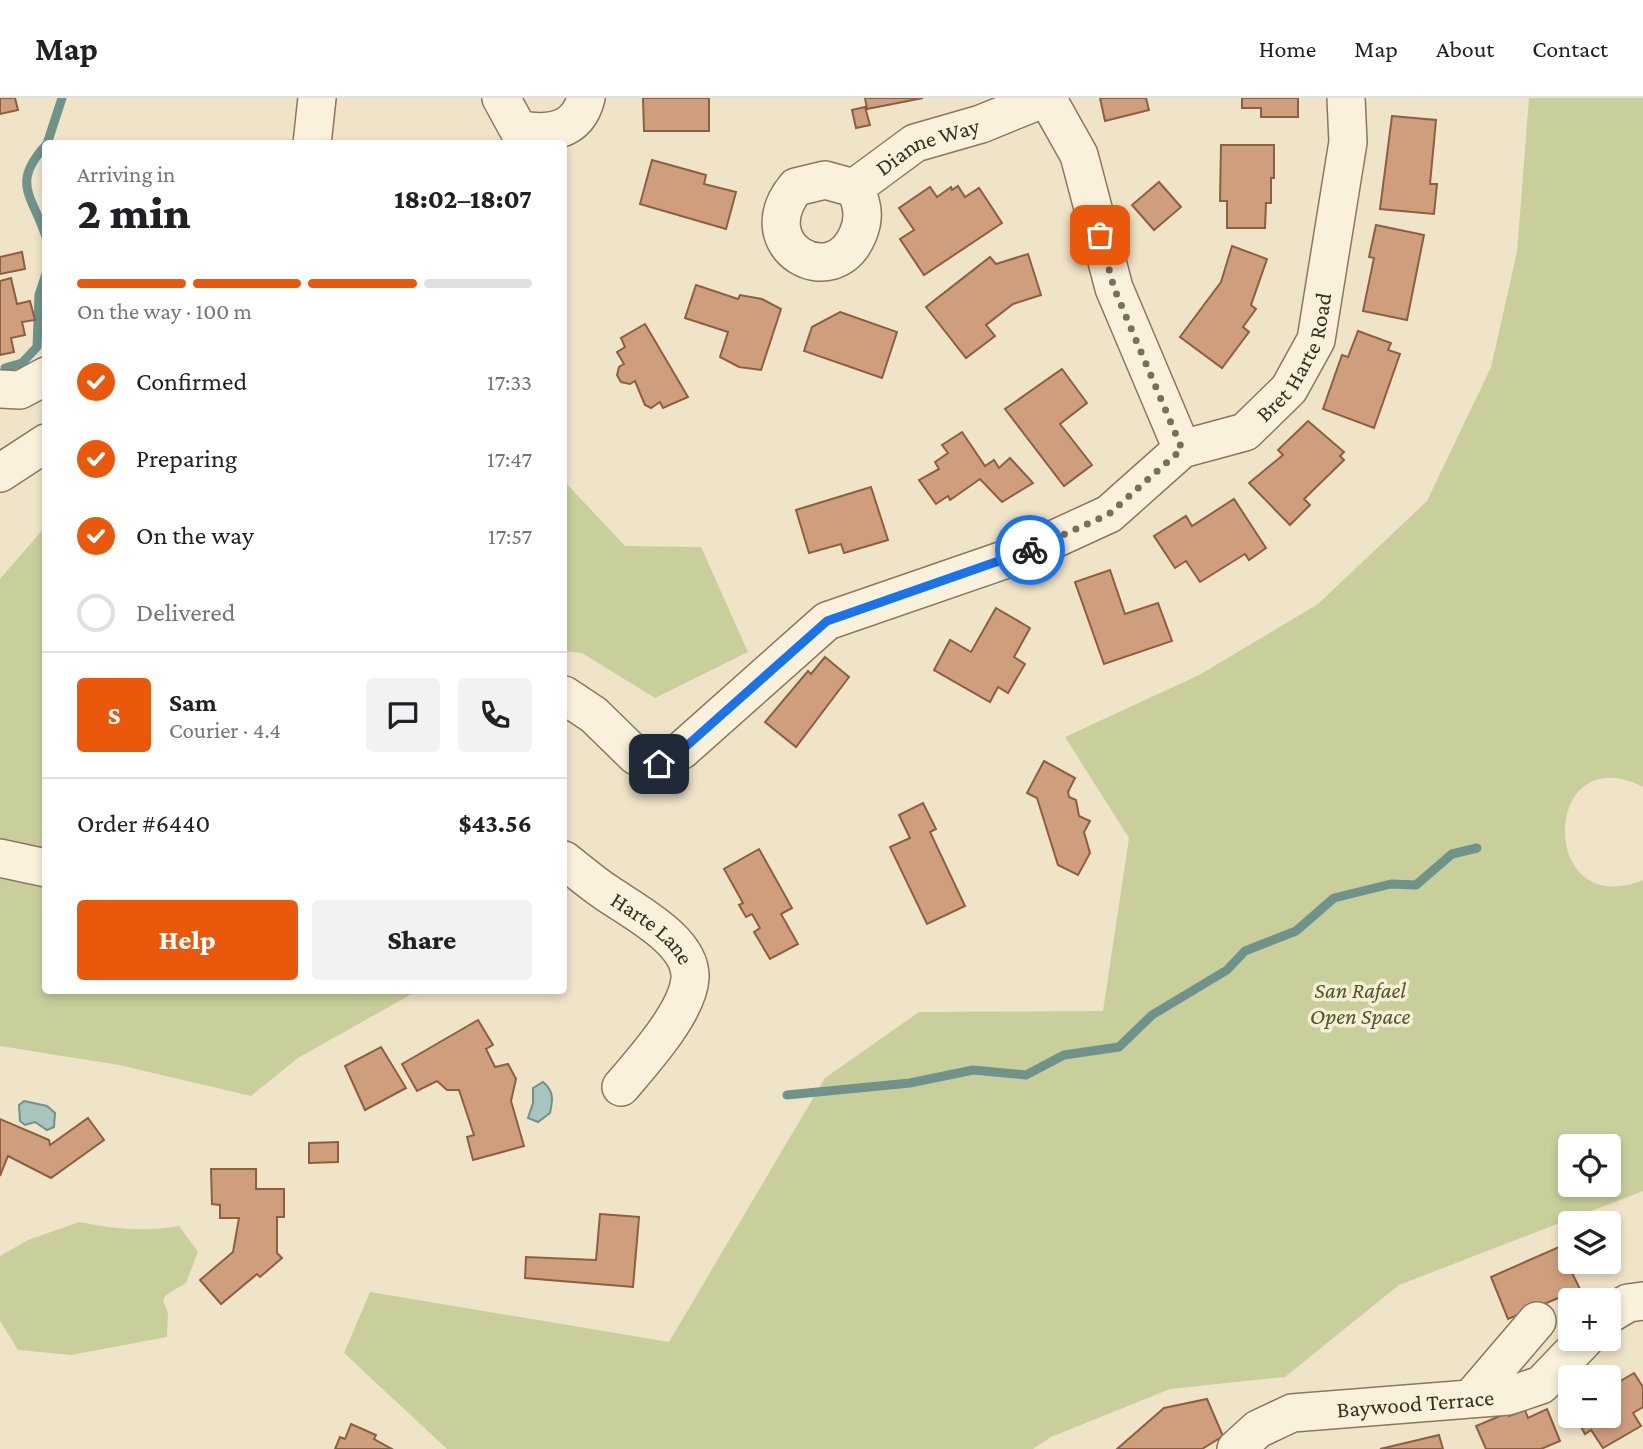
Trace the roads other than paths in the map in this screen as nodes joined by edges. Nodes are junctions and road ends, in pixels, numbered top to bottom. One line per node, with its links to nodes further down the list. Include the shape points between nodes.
1 (317, 98): 6 (street)
2 (501, 98): 3 (street, via 518,129 543,134 569,125)
3 (586, 98)
4 (1046, 98): 7 (street, Dianne Way, via 915,143); 11 (street, via 1079,155 1114,288)
5 (1346, 98): 11 (street, Bret Harte Road, via 1348,142 1315,340 1289,389 1245,432)
6 (312, 140)
7 (854, 188)
8 (42, 378): 9 (street, via 20,390)
9 (0, 389)
10 (42, 446): 12 (street)
11 (1182, 449): 13 (street, Bret Harte Road, via 1109,514 1024,553 827,621 682,750 659,764 636,756)
12 (0, 473)
13 (567, 697)
14 (0, 858): 16 (street)
15 (567, 862): 17 (street, Harte Lane, via 656,926 685,955 689,967 687,988 660,1043)
16 (42, 867)
17 (621, 1087)
18 (1643, 1301): 19 (street)
19 (1621, 1307)
20 (1537, 1321): 22 (street)
21 (1574, 1351): 22 (street, Baywood Terrace, via 1541,1385 1508,1396)
22 (1472, 1397): 23 (street, Baywood Terrace, via 1292,1413 1258,1429)
23 (1236, 1449)

